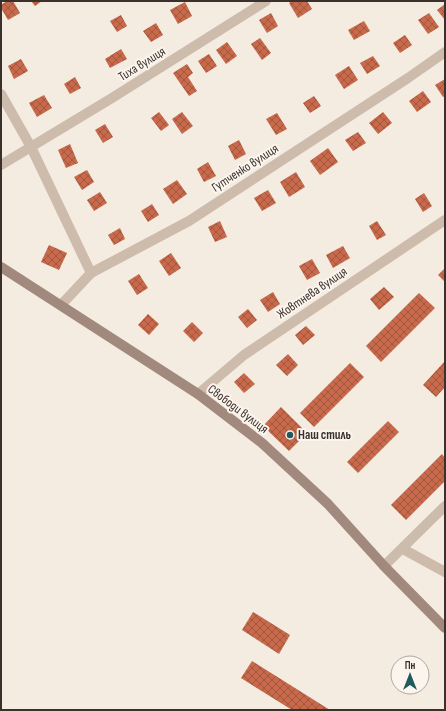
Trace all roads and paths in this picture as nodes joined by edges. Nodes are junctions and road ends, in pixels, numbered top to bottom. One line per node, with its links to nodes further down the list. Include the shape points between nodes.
1 (266, 1): 4 (street, Тиха вулиця)
2 (445, 52): 8 (street, Гутченко вулиця, via 189,220)
3 (1, 94): 4 (street)
4 (31, 147): 5 (street, Тиха вулиця); 8 (street)
5 (1, 165)
6 (445, 220): 10 (street, Жовтнева вулиця, via 244,355)
7 (1, 267): 9 (main road, Свободи вулиця)
8 (91, 272): 9 (street, Гутченко вулиця)
9 (61, 305): 10 (main road, Свободи вулиця)
10 (198, 394): 13 (main road, Свободи вулиця, via 262,443 328,504)
11 (445, 506): 12 (street)
12 (403, 549): 13 (street); 14 (street)
13 (384, 566): 15 (main road, Свободи вулиця)
14 (445, 572)
15 (445, 628)

